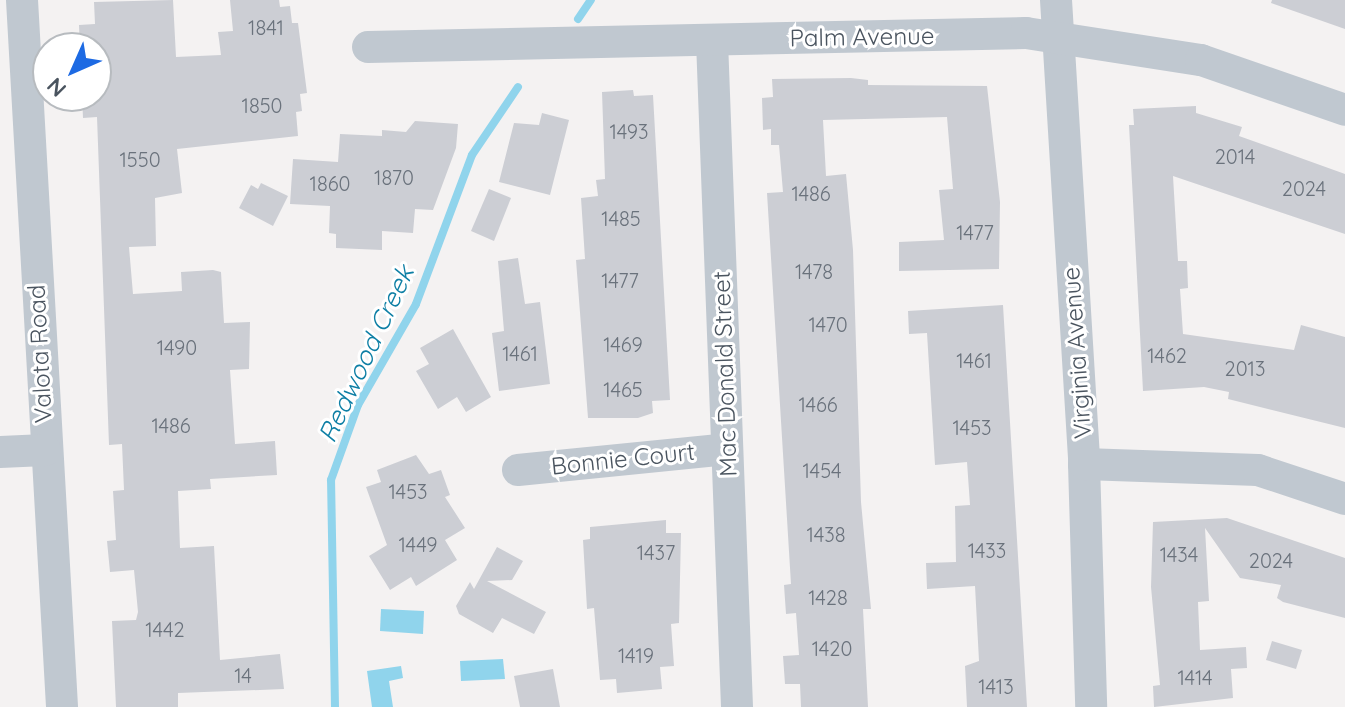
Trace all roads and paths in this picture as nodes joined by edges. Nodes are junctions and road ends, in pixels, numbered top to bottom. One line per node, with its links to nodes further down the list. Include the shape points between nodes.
1 (1056, 0): 3 (street, Virginia Avenue)
2 (15, 19): 8 (street, Valota Road)
3 (1057, 39): 4 (street, Palm Avenue, via 1026,33); 6 (street, Palm Avenue, via 1201,60); 10 (street, Virginia Avenue)
4 (712, 41): 5 (street, Palm Avenue); 7 (street, Mac Donald Street)
5 (368, 47)
6 (1345, 110)
7 (727, 449): 11 (street, Bonnie Court); 14 (street, Mac Donald Street)
8 (45, 450): 9 (street); 13 (street, Valota Road)
9 (0, 452)
10 (1084, 464): 12 (street, via 1258,470); 15 (street, Virginia Avenue)
11 (518, 470)
12 (1345, 499)
13 (62, 707)
14 (737, 707)
15 (1091, 707)

